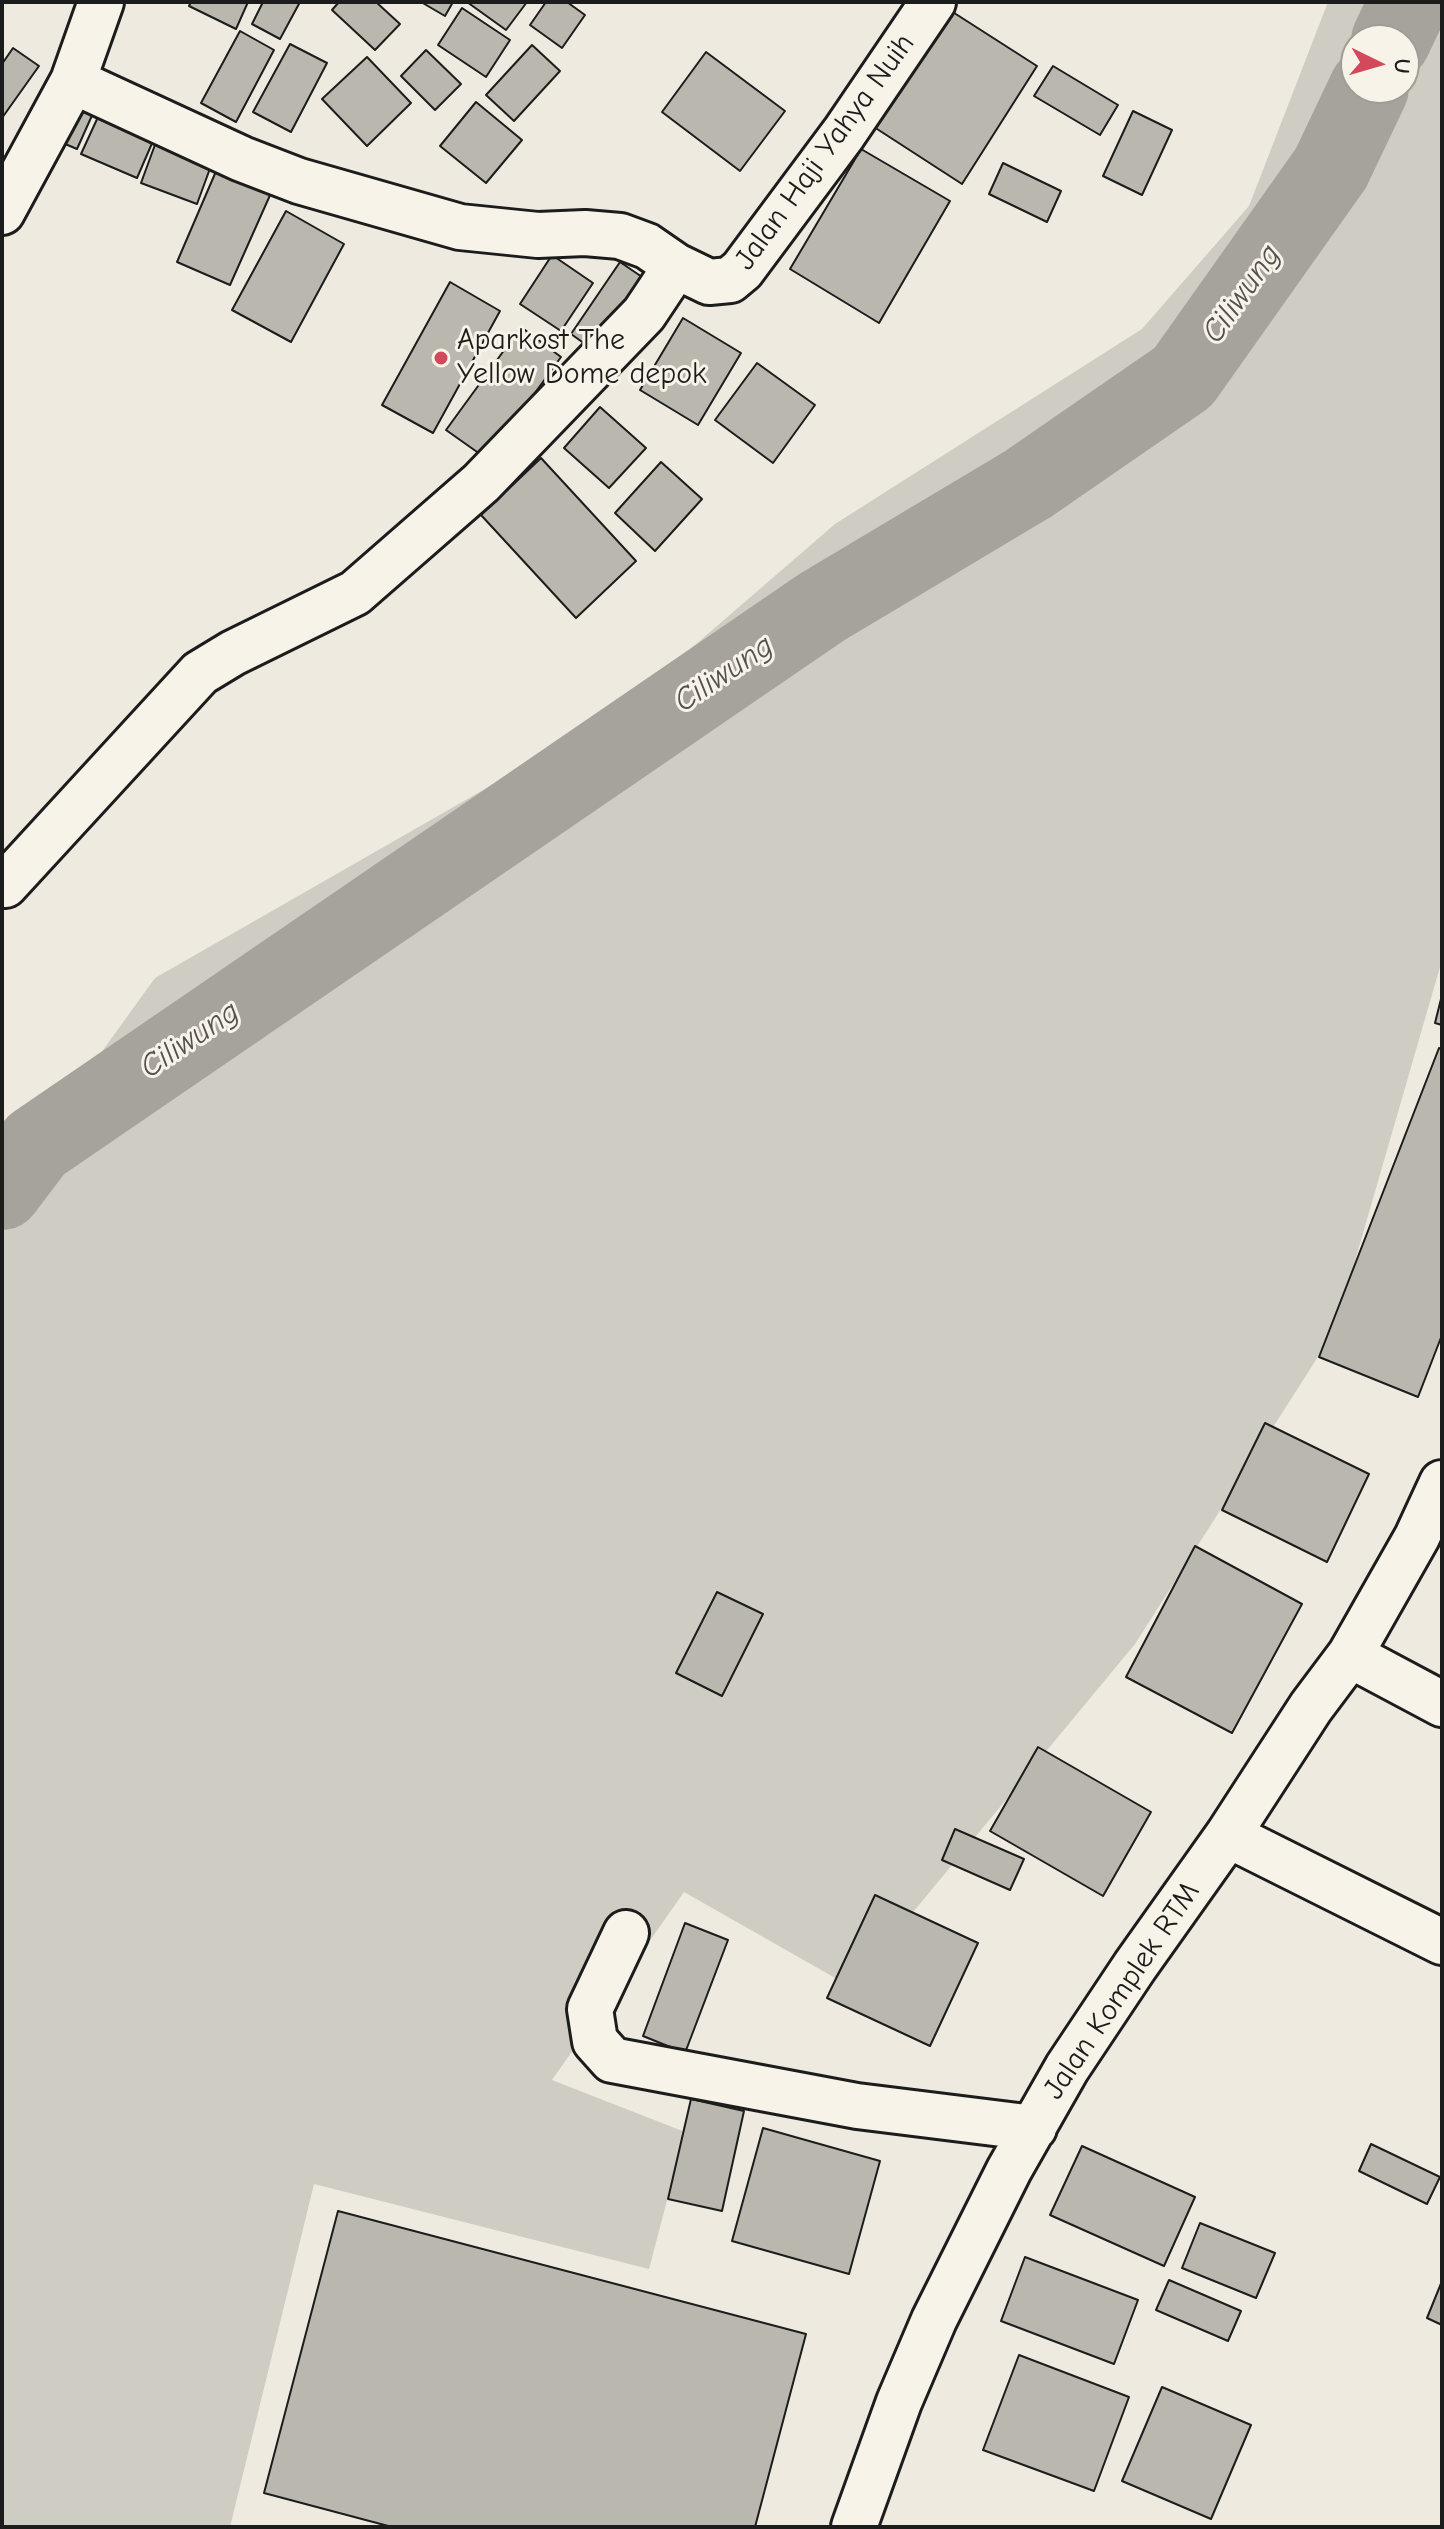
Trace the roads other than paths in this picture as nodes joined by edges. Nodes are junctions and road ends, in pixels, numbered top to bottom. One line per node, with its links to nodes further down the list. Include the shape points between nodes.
1 (101, 2): 3 (street)
2 (933, 2): 5 (street, Jalan Haji Yahya Nuih, via 742,270 719,282)
3 (73, 81): 4 (street); 5 (street, via 299,181 460,227 620,236)
4 (2, 212)
5 (687, 272): 6 (street); 7 (street, via 481,483 355,593 200,673)
6 (611, 386)
7 (5, 885)
8 (1442, 1483): 9 (street, Jalan Komplek RTM)
9 (1350, 1655): 10 (street); 11 (street, Jalan Komplek RTM)
10 (1442, 1704)
11 (1228, 1835): 13 (street); 14 (street, Jalan Komplek RTM, via 1067,2068)
12 (626, 1933): 14 (street, via 590,2009 595,2041 612,2060 857,2106)
13 (1442, 1942)
14 (1034, 2128): 15 (street, Jalan Komplek RTM, via 934,2320)
15 (854, 2527)

